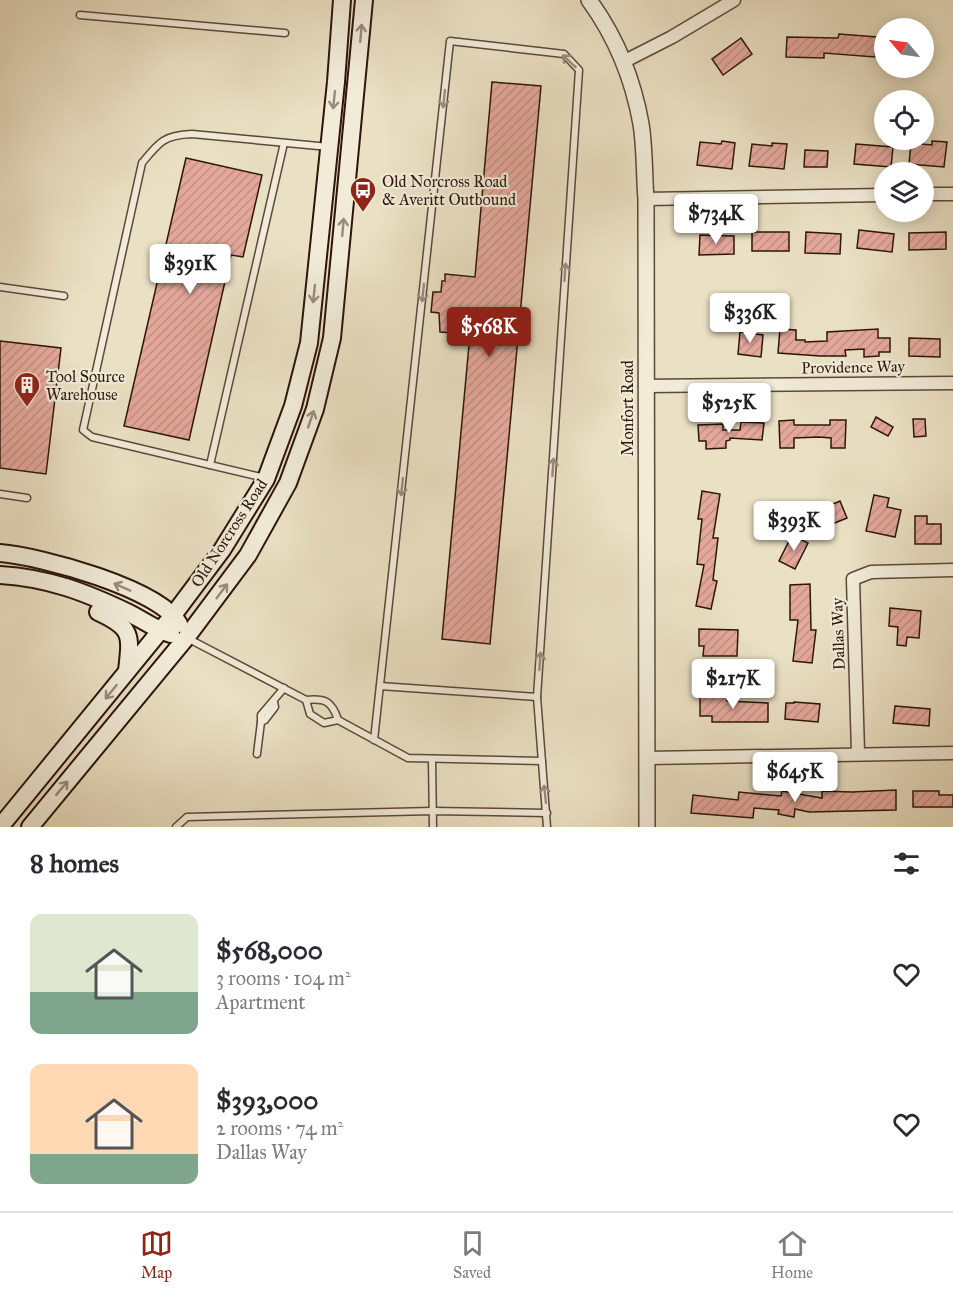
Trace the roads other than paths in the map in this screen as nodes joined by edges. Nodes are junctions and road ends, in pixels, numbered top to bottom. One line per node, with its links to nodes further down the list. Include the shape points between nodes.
1 (342, 0): 9 (main road, Old Norcross Road, one-way to 9)
2 (364, 0): 28 (main road, Old Norcross Road, one-way to 2, via 248,555 288,483 315,409 332,338)
3 (589, 0): 7 (street, Monfort Road)
4 (734, 0): 7 (street)
5 (80, 15): 6 (lane)
6 (285, 33)
7 (625, 61): 13 (street, Monfort Road, via 641,125)
8 (284, 143): 9 (lane); 18 (lane); 18 (lane, via 174,135 160,142 142,163 83,430 92,436)
9 (330, 147): 19 (main road, Old Norcross Road, one-way to 19, via 309,343 293,406)
10 (953, 194): 12 (street)
11 (874, 195): 13 (street)
12 (934, 195)
13 (646, 199): 17 (street, Monfort Road)
14 (0, 287): 15 (lane)
15 (64, 296)
16 (953, 382): 17 (street, Providence Way)
17 (645, 387): 39 (street, Monfort Road)
18 (210, 465): 19 (lane)
19 (266, 479): 26 (main road, Old Norcross Road, via 222,550)
20 (0, 494): 21 (lane)
21 (27, 498)
22 (0, 553): 26 (main road, one-way to 22, via 144,596 84,571)
23 (953, 570): 36 (street, Dallas Way, via 871,572 853,579)
24 (0, 575): 25 (main road)
25 (24, 577): 27 (main road, via 74,588); 29 (main road, via 118,621 129,636)
26 (174, 614): 27 (main road, Old Norcross Road); 28 (main road)
27 (160, 631): 28 (main road); 29 (main road, Old Norcross Road)
28 (186, 638): 31 (lane); 45 (main road, Old Norcross Road, one-way to 28)
29 (126, 672): 44 (main road, Old Norcross Road, one-way to 44)
30 (380, 686): 32 (lane); 32 (lane, one-way to 30, via 579,70 564,54 450,41); 35 (lane)
31 (284, 688): 33 (lane); 38 (lane, via 261,715)
32 (537, 697): 41 (lane)
33 (306, 700): 34 (lane, via 320,698 334,707); 34 (lane, via 310,714 324,723)
34 (338, 720): 35 (lane)
35 (374, 740): 40 (lane, via 408,758)
36 (858, 753): 37 (street); 39 (street)
37 (953, 753)
38 (257, 754)
39 (648, 758): 49 (street, Monfort Road)
40 (432, 759): 41 (lane); 42 (lane)
41 (542, 762): 43 (lane, one-way to 41)
42 (432, 811): 43 (lane); 46 (lane, via 187,817); 47 (lane)
43 (547, 813): 48 (lane)
44 (0, 827)
45 (30, 827)
46 (176, 827)
47 (433, 827)
48 (548, 827)
49 (647, 827)

